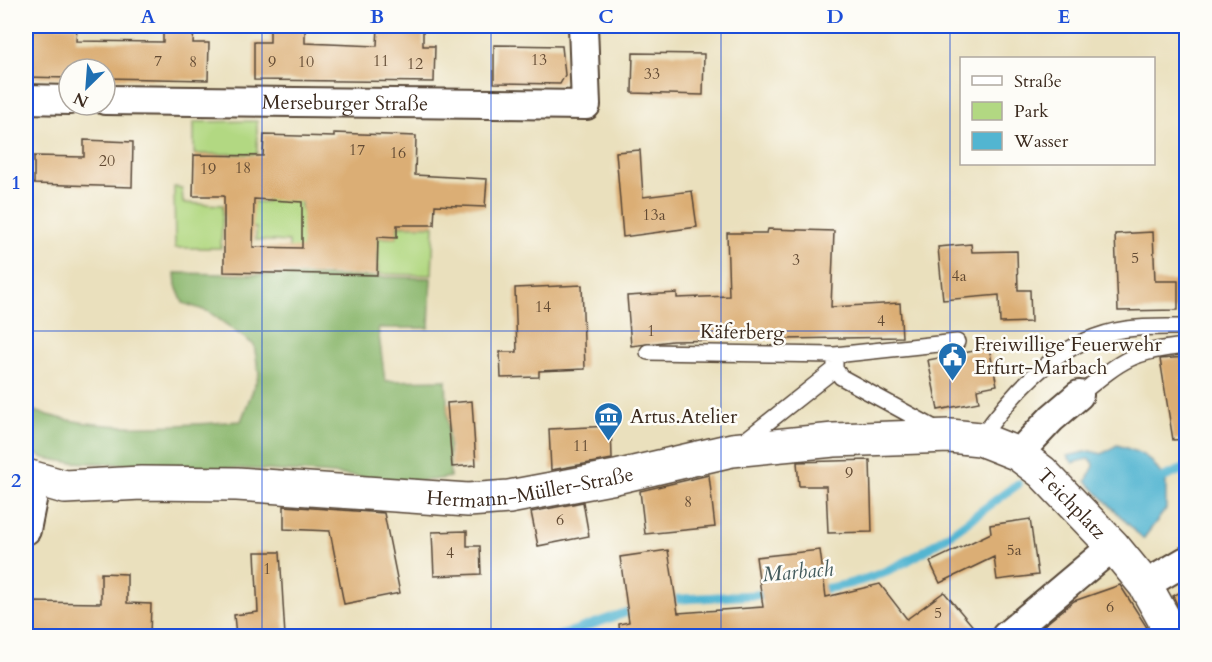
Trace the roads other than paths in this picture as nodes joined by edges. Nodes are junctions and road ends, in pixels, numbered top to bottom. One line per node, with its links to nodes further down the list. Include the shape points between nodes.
1 (583, 26): 4 (street, Merseburger Straße, via 586,105)
2 (26, 99): 3 (street)
3 (57, 100)
4 (117, 100)
5 (1186, 327): 11 (lane, via 1127,328 1076,345 1024,383)
6 (957, 342): 9 (lane, Käferberg)
7 (1186, 346): 10 (lane, via 1138,354 1119,363)
8 (648, 352): 9 (lane, Käferberg)
9 (835, 362): 11 (lane, via 841,377); 12 (lane)
10 (1079, 394): 13 (street, Teichplatz)
11 (965, 438): 12 (street, Hermann-Müller-Straße, via 834,440); 13 (street, Hermann-Müller-Straße)
12 (732, 450): 14 (street, Hermann-Müller-Straße, via 616,477 509,497 468,500 237,484 66,487)
13 (1018, 454): 16 (street, Teichplatz, via 1042,472)
14 (31, 478): 15 (street)
15 (26, 530)
16 (1113, 546): 18 (street, Teichplatz); 19 (street)
17 (1186, 561): 18 (street)
18 (1145, 585): 20 (street, Teichplatz)
19 (1006, 636)
20 (1168, 636)

